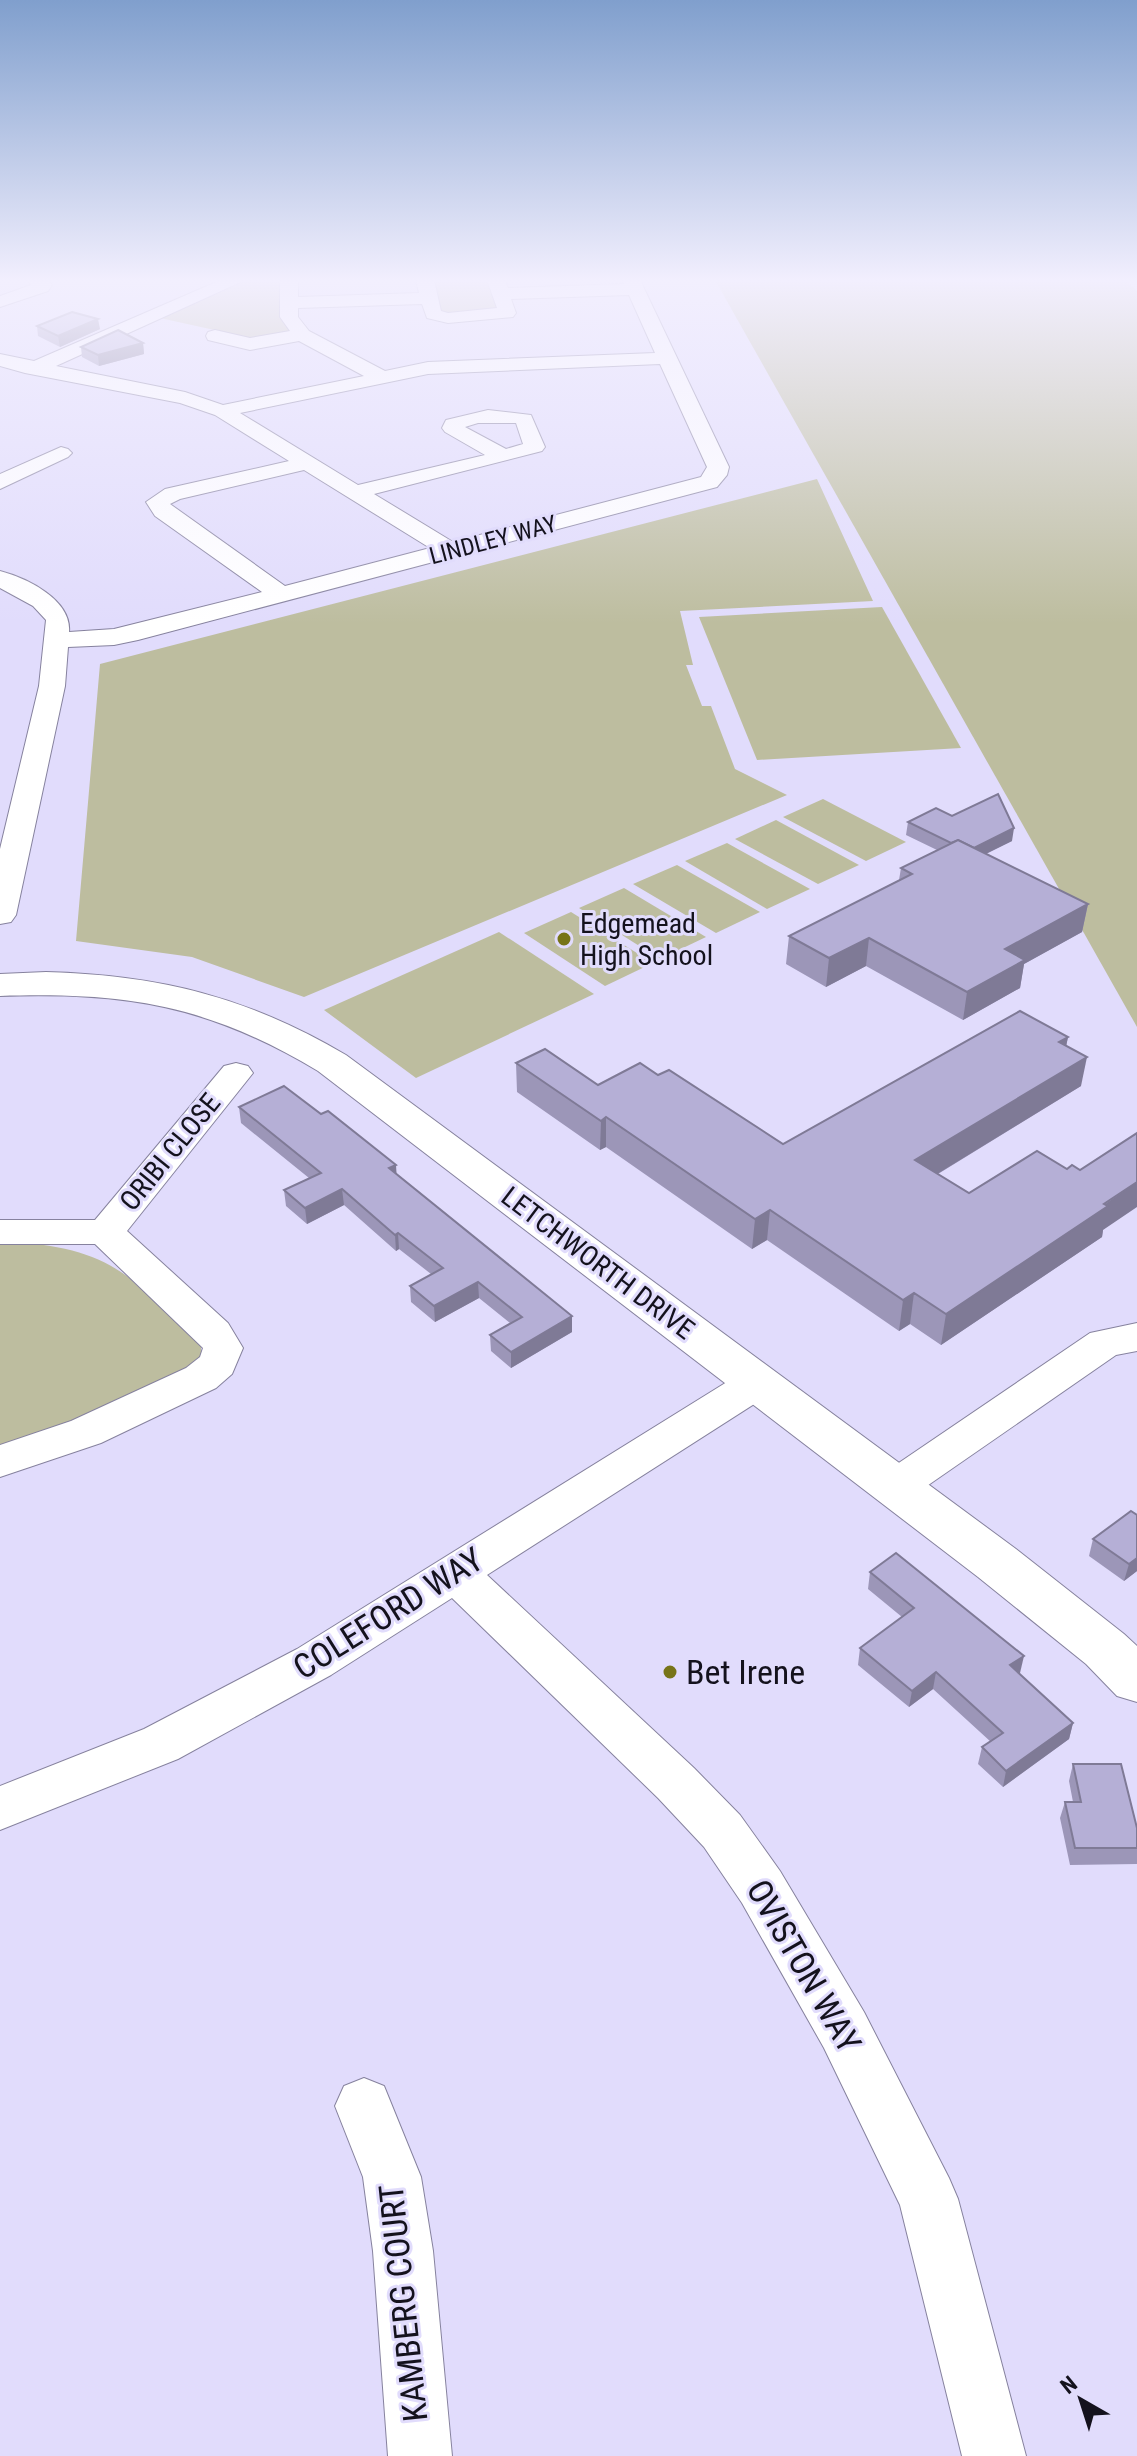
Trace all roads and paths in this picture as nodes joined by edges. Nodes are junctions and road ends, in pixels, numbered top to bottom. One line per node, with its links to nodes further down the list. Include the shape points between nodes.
1 (169, 395): 4 (street)
2 (296, 395): 4 (street)
3 (684, 395): 10 (street, LINDLEY WAY, via 718,467 713,479)
4 (222, 411): 7 (street)
5 (61, 453): 8 (street)
6 (504, 457): 9 (street)
7 (307, 463): 9 (street); 12 (street, via 157,502)
8 (0, 482)
9 (355, 492): 10 (street)
10 (451, 551): 12 (street, LINDLEY WAY)
11 (0, 578): 13 (street, via 54,611)
12 (282, 595): 13 (street, LINDLEY WAY, via 114,637)
13 (58, 640): 14 (street, via 52,686 23,765)
14 (0, 915)
15 (0, 985): 20 (street, LETCHWORTH DRIVE, via 78,983 139,989 206,1003 291,1036)
16 (236, 1073): 18 (street, ORIBI CLOSE)
17 (0, 1232): 18 (street)
18 (105, 1232): 21 (street, via 214,1333 222,1356 211,1372 144,1405 86,1432)
19 (1137, 1337): 22 (street, via 1104,1343)
20 (758, 1382): 22 (street, LETCHWORTH DRIVE); 23 (street, COLEFORD WAY)
21 (0, 1461)
22 (896, 1486): 24 (street, LETCHWORTH DRIVE, via 1105,1649)
23 (455, 1573): 25 (street, COLEFORD WAY, via 314,1662 161,1744); 28 (street, OVISTON WAY, via 676,1783 722,1831 761,1887 844,2030 928,2199)
24 (1137, 1680)
25 (0, 1808)
26 (364, 2106): 27 (street, KAMBERG COURT, via 392,2177)
27 (420, 2456)
28 (994, 2456)

